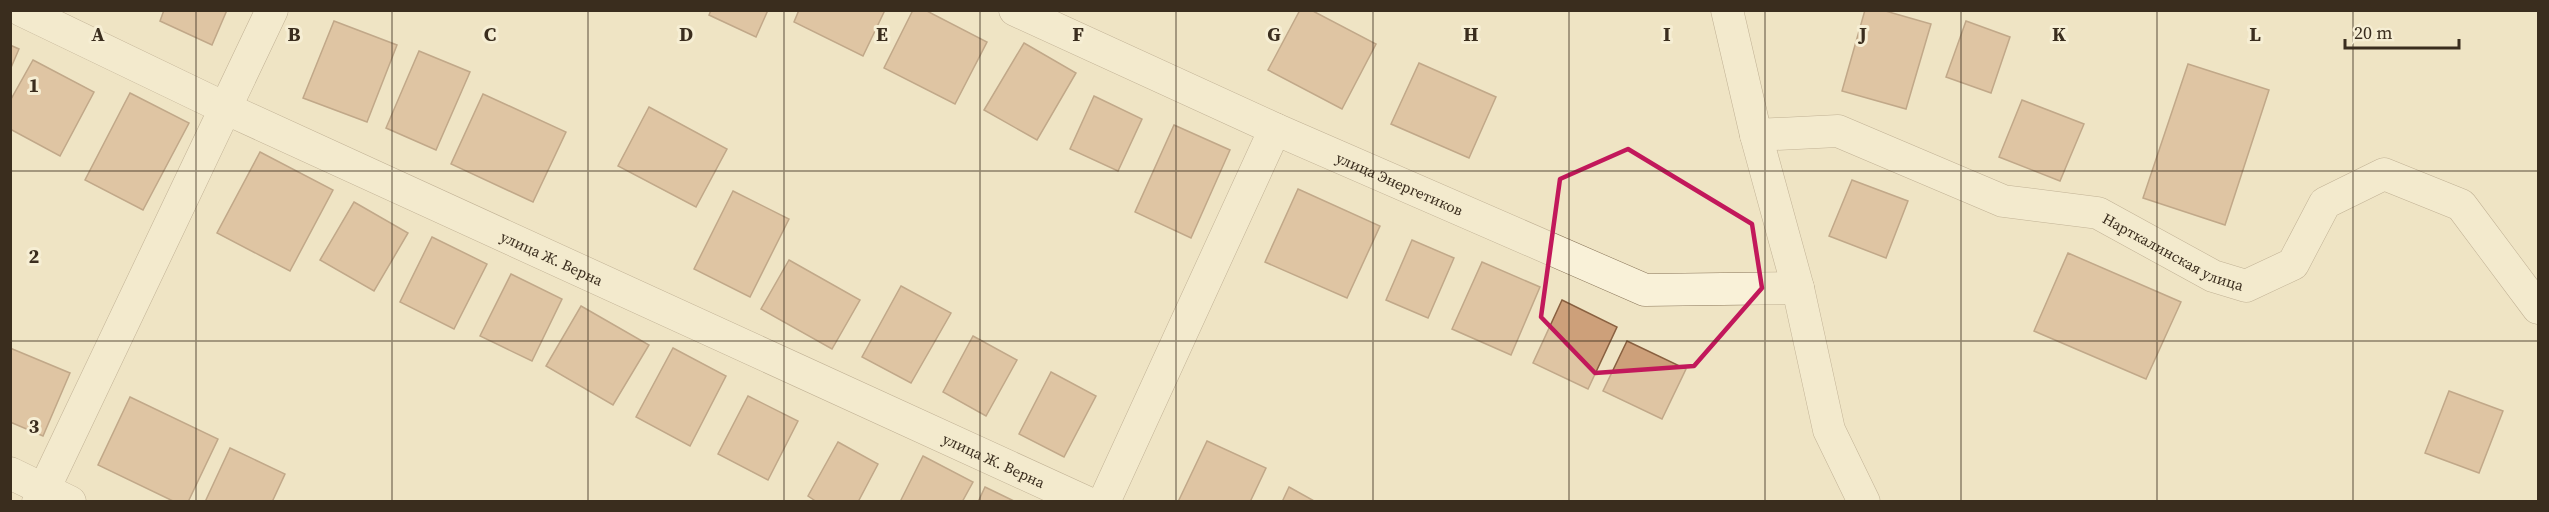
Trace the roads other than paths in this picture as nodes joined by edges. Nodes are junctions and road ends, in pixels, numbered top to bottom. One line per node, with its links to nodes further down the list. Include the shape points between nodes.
1 (21, 10): 5 (street, улица Ж. Верна)
2 (272, 10): 5 (street)
3 (1016, 10): 6 (street, улица Энергетиков)
4 (1727, 10): 7 (street)
5 (227, 109): 11 (street); 12 (street, улица Ж. Верна)
6 (1275, 129): 8 (street, улица Энергетиков, via 1645,290); 13 (street)
7 (1756, 135): 8 (street); 9 (street, Нарткалинская улица, via 1838,131 2003,201 2098,213 2213,276 2246,286 2293,264 2325,203 2384,174 2461,205)
8 (1798, 288): 14 (street, via 1829,430)
9 (2538, 308)
10 (10, 473): 11 (street)
11 (51, 497)
12 (1086, 501)
13 (1104, 501)
14 (1864, 501)

